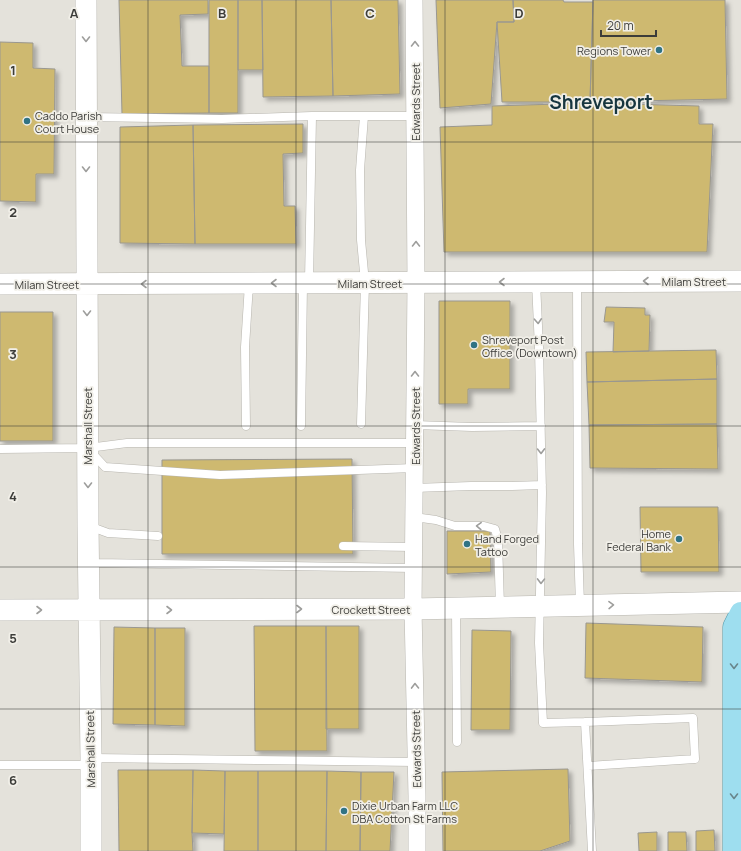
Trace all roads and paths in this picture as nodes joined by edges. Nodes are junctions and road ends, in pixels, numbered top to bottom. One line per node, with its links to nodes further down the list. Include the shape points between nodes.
1 (86, 0): 6 (street, Marshall Street, one-way to 6)
2 (414, 0): 5 (street, Edwards Street, one-way to 2)
3 (312, 116): 4 (lane); 6 (lane, via 222,119); 12 (lane)
4 (364, 116): 5 (lane); 13 (lane, via 360,170 361,240)
5 (415, 116): 8 (street, Edwards Street, one-way to 5)
6 (86, 118): 15 (street, Marshall Street, one-way to 15)
7 (741, 281): 10 (street, Milam Street, one-way to 10)
8 (416, 282): 9 (street, Milam Street, one-way to 8); 13 (street, Milam Street); 17 (street, Edwards Street, one-way to 8)
9 (536, 282): 10 (street, Milam Street); 20 (lane, one-way to 20)
10 (577, 282): 36 (lane)
11 (249, 283): 12 (street, Milam Street, one-way to 11); 15 (street, Milam Street, one-way to 15); 18 (lane, via 245,347)
12 (306, 283): 13 (street, Milam Street); 19 (lane)
13 (365, 283): 16 (lane)
14 (0, 284): 15 (street, Milam Street)
15 (86, 284): 22 (street, Marshall Street, one-way to 22)
16 (361, 424)
17 (415, 425): 20 (lane); 21 (street, Edwards Street)
18 (246, 426)
19 (301, 426)
20 (541, 426): 25 (lane, one-way to 25)
21 (414, 443): 22 (lane, via 127,443); 24 (street, Edwards Street)
22 (88, 448): 23 (lane); 24 (lane, via 105,467 220,475); 28 (street, Marshall Street, one-way to 28)
23 (0, 449)
24 (414, 468): 26 (street, Edwards Street)
25 (542, 485): 26 (lane); 35 (lane, one-way to 35)
26 (414, 488): 27 (street, Edwards Street)
27 (414, 517): 31 (street, Edwards Street); 37 (lane, one-way to 27, via 498,540 495,528 455,526)
28 (88, 526): 29 (lane, via 108,533); 32 (street, Marshall Street)
29 (158, 536)
30 (343, 546): 31 (lane)
31 (414, 547): 33 (street, Edwards Street)
32 (88, 558): 33 (lane, via 96,563); 41 (street, Marshall Street)
33 (414, 568): 39 (street, Edwards Street)
34 (741, 602): 36 (street, Crockett Street, one-way to 34)
35 (540, 606): 36 (street, Crockett Street); 37 (street, Crockett Street); 43 (lane, via 543,723)
36 (580, 606)
37 (500, 607): 38 (street, Crockett Street)
38 (456, 608): 39 (street, Crockett Street); 44 (lane)
39 (413, 609): 41 (street, Crockett Street, one-way to 39); 46 (street, Edwards Street, one-way to 39)
40 (0, 610): 41 (street, Crockett Street, one-way to 41)
41 (88, 610): 45 (street, Marshall Street)
42 (737, 620): 52 (main road, one-way to 52)
43 (585, 722): 48 (lane); 48 (lane, via 693,718 695,759)
44 (457, 742)
45 (91, 761): 46 (lane); 47 (lane); 49 (street, Marshall Street)
46 (416, 762): 50 (street, Edwards Street)
47 (0, 765)
48 (588, 766): 51 (lane)
49 (91, 851)
50 (416, 851)
51 (592, 851)
52 (734, 851)

